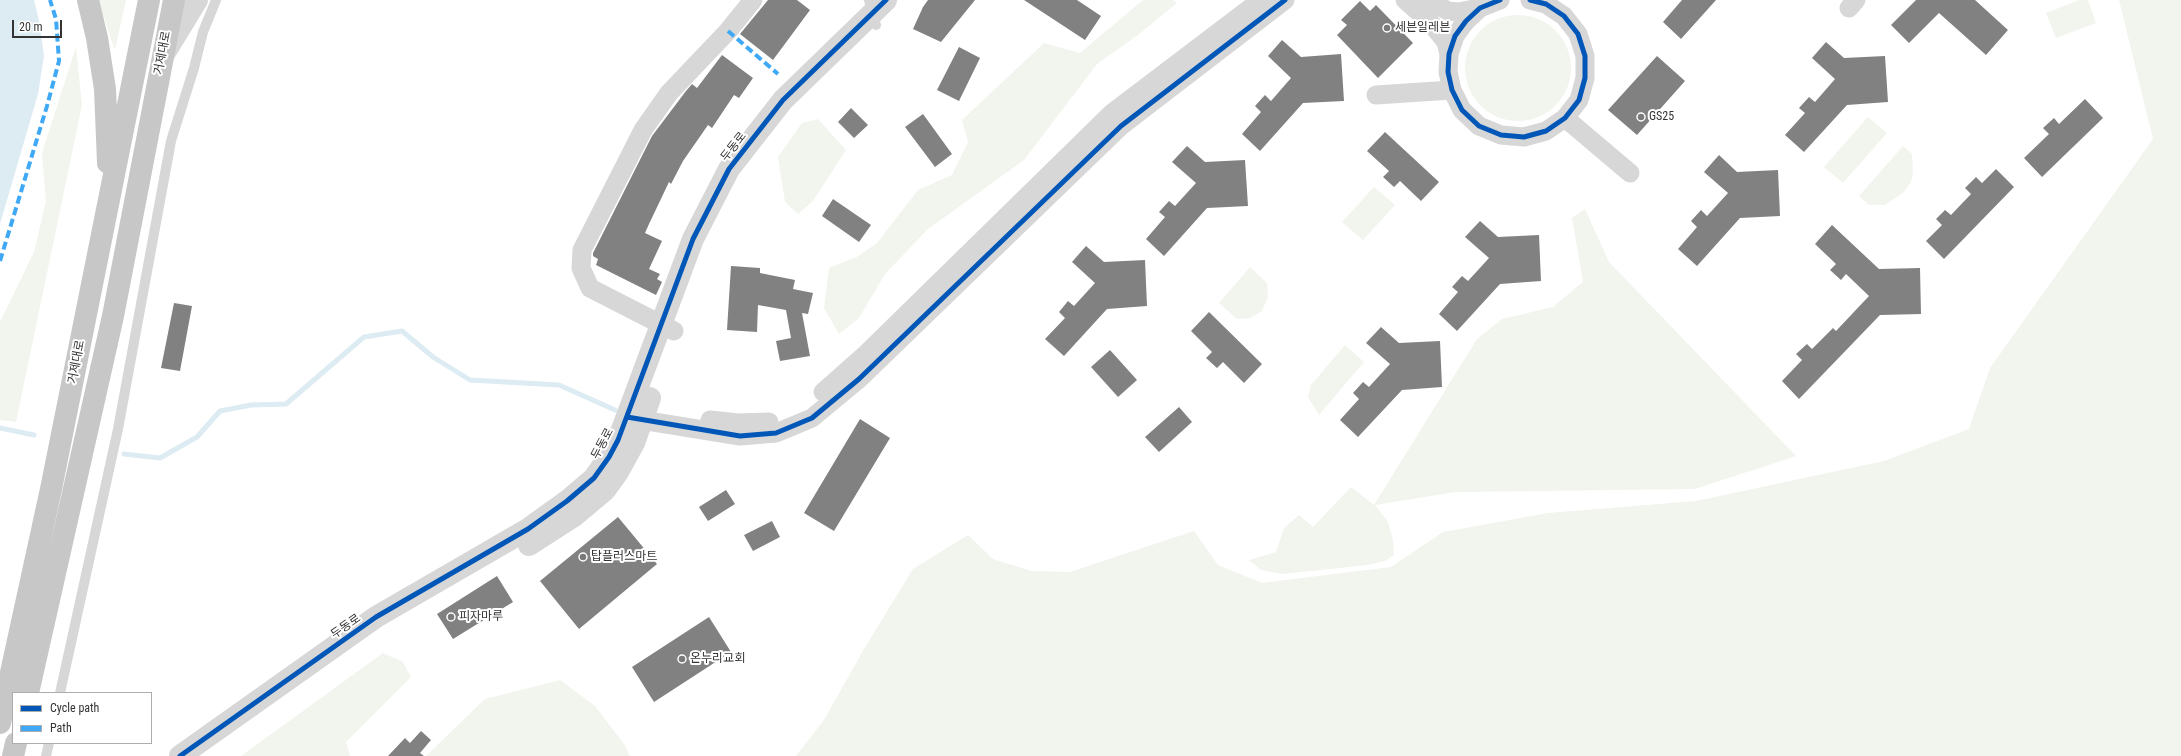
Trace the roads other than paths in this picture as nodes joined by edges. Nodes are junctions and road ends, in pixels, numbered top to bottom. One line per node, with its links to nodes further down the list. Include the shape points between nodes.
1 (88, 0): 22 (highway, via 105,89)
2 (149, 0): 22 (highway, 거제대로)
3 (174, 0): 17 (highway, 거제대로)
4 (196, 0): 17 (street)
5 (216, 0): 26 (lane, via 203,32 171,141 116,436)
6 (753, 0): 23 (street, via 728,31 669,93 616,180 582,250 581,268 590,288)
7 (902, 0): 15 (street, 두동로)
8 (1261, 0): 24 (street, via 1112,113 816,400 793,415 768,422 738,423)
9 (1285, 0): 24 (street, via 1121,126 859,379 812,418 776,433 740,436)
10 (1405, 0): 16 (street, via 1431,23 1446,42)
11 (1428, 0): 14 (street, via 1448,11)
12 (1500, 0): 14 (street)
13 (1541, 1): 20 (street, via 1564,16 1574,28 1585,56 1586,78 1578,100)
14 (1480, 8): 16 (street, via 1466,20)
15 (876, 10): 23 (street, 두동로, via 783,100 729,169 693,240)
16 (1449, 54): 18 (street, via 1448,72)
17 (163, 57): 25 (highway, 거제대로, via 113,316)
18 (1452, 90): 19 (street); 20 (street, via 1462,110 1479,126 1501,135 1524,137 1546,131)
19 (1376, 95)
20 (1565, 118): 21 (street)
21 (1630, 173)
22 (110, 199): 27 (highway, 거제대로, via 51,489)
23 (668, 328): 24 (street, 두동로)
24 (637, 413): 32 (street, 두동로, via 602,467 567,501 528,529 376,617); 33 (street, 두동로, via 634,443 618,472 605,490 574,516 387,628)
25 (28, 692)
26 (60, 692)
27 (1, 712)
28 (16, 744): 30 (highway)
29 (49, 744): 31 (lane)
30 (13, 756)
31 (46, 756)
32 (180, 756)
33 (204, 756)

